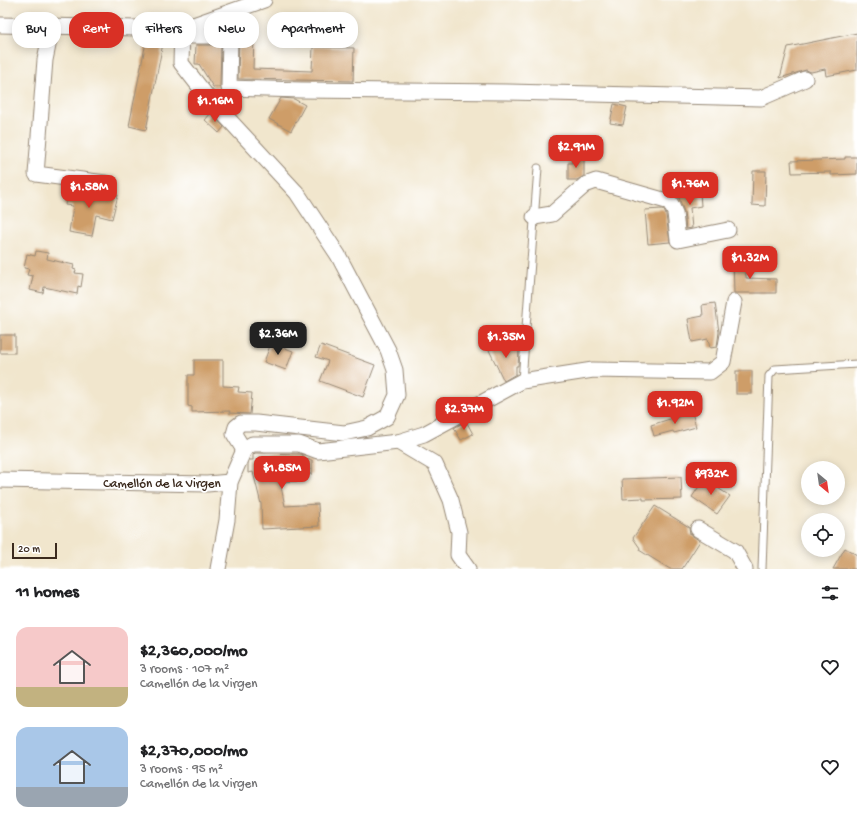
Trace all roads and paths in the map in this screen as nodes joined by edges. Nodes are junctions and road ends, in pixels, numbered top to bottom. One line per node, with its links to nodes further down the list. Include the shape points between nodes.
1 (264, 0): 5 (street)
2 (0, 24): 3 (street)
3 (12, 24)
4 (61, 26): 6 (street)
5 (196, 27)
6 (132, 30)
7 (196, 33): 10 (street, via 230,36 229,88 762,98)
8 (47, 48): 12 (street, via 36,174)
9 (181, 48): 19 (street, via 181,63 206,95 297,193 338,255 388,350 395,370 397,394 387,417 367,428 344,433 241,422 234,434)
10 (805, 79)
11 (538, 168): 13 (lane)
12 (105, 183)
13 (534, 217): 14 (street, via 552,214 584,185 596,181 670,202 678,240); 17 (lane)
14 (728, 230)
15 (734, 302): 17 (street, via 723,362 710,372 593,370)
16 (857, 364): 26 (lane, via 775,369 769,376)
17 (522, 381): 18 (street, via 424,434)
18 (398, 442): 19 (street, via 318,451 299,444 252,444); 24 (street, via 435,464 451,500 458,532 458,555)
19 (244, 450): 21 (street, Camellón de la Virgen)
20 (0, 480): 21 (street, Camellón de la Virgen, via 207,484)
21 (230, 482): 23 (street, via 227,520)
22 (698, 529): 25 (street, via 735,551)
23 (218, 569)
24 (468, 569)
25 (745, 569)
26 (762, 569)

